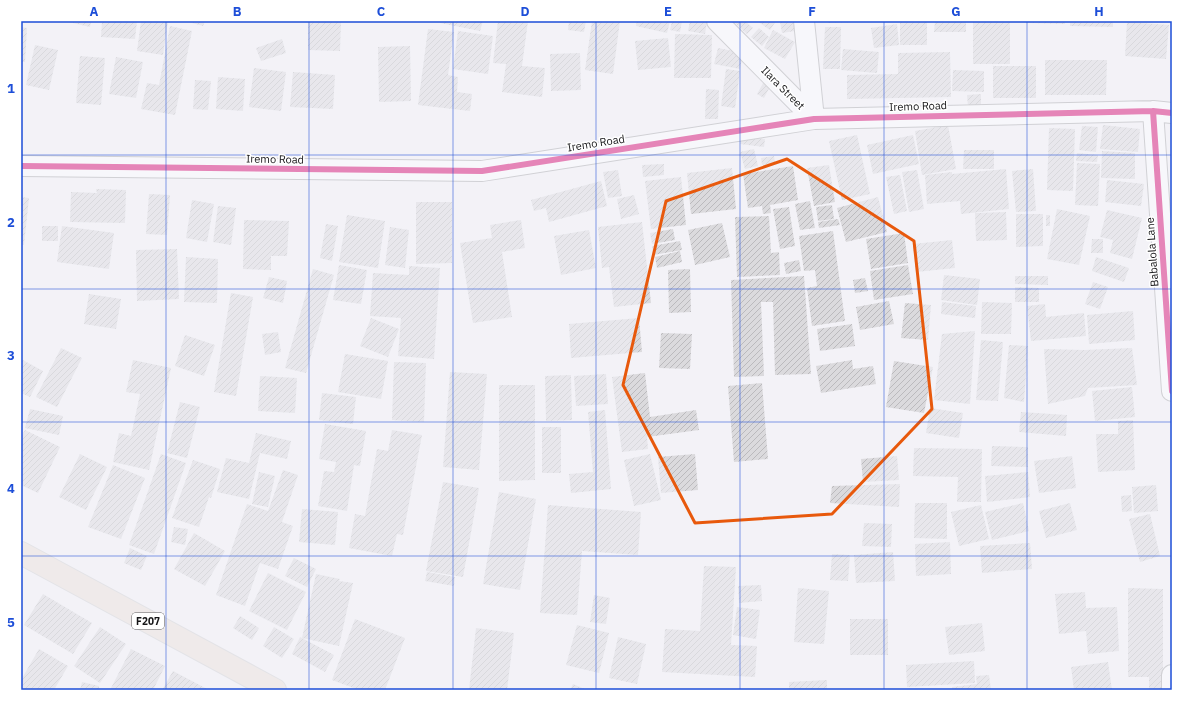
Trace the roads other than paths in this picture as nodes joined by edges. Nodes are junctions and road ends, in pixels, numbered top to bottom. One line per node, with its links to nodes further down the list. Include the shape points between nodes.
1 (718, 21): 4 (street, Ilara Street)
2 (804, 21): 4 (street, Ilara Street)
3 (1162, 112): 4 (street, Iremo Road); 6 (street, Babalola Lane)
4 (814, 119): 5 (street, Iremo Road, via 482,171)
5 (21, 166)
6 (1172, 391)
7 (21, 553): 9 (main road, F207)
8 (1172, 675): 10 (street)
9 (275, 690)
10 (1172, 690)

